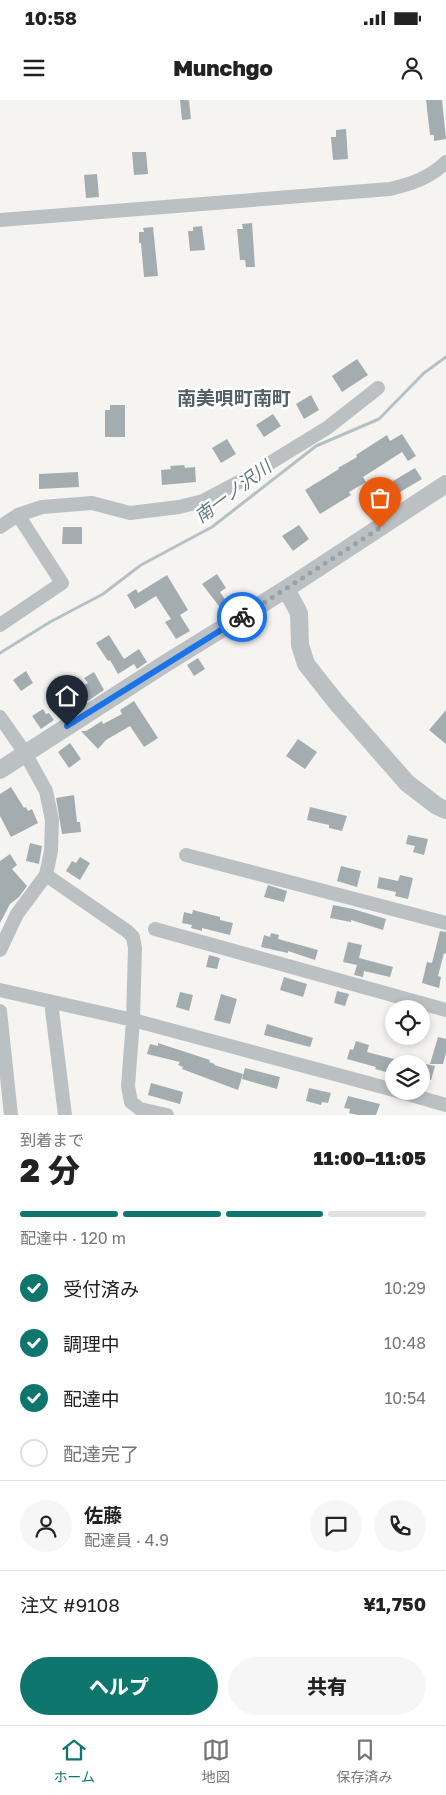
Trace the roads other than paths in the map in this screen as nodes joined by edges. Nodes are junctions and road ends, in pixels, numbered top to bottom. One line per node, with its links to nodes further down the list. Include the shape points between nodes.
1 (446, 162): 2 (street, via 436,172 414,184 390,189)
2 (0, 220)
3 (378, 388): 5 (street, via 327,428 239,482 203,500 179,507 130,513 92,503 42,506)
4 (446, 484): 7 (street)
5 (18, 515): 6 (street); 8 (street, via 62,583)
6 (0, 527)
7 (286, 589): 10 (street); 12 (street, via 299,613 300,645 306,664 407,783)
8 (0, 625)
9 (0, 717): 10 (street)
10 (25, 753): 11 (street); 14 (street, via 46,791 52,820)
11 (0, 770)
12 (446, 810)
13 (186, 855): 15 (street)
14 (46, 875): 17 (street, via 16,914); 22 (street, via 128,931 133,938)
15 (446, 923)
16 (155, 929): 20 (street)
17 (0, 950)
18 (0, 990): 19 (street)
19 (51, 1002): 22 (street); 27 (street)
20 (446, 1010)
21 (0, 1011): 26 (street)
22 (133, 1020): 23 (street); 28 (street, via 128,1086 131,1102 140,1109)
23 (385, 1088)
24 (429, 1100): 25 (street)
25 (444, 1104)
26 (11, 1115)
27 (65, 1115)
28 (167, 1115)

